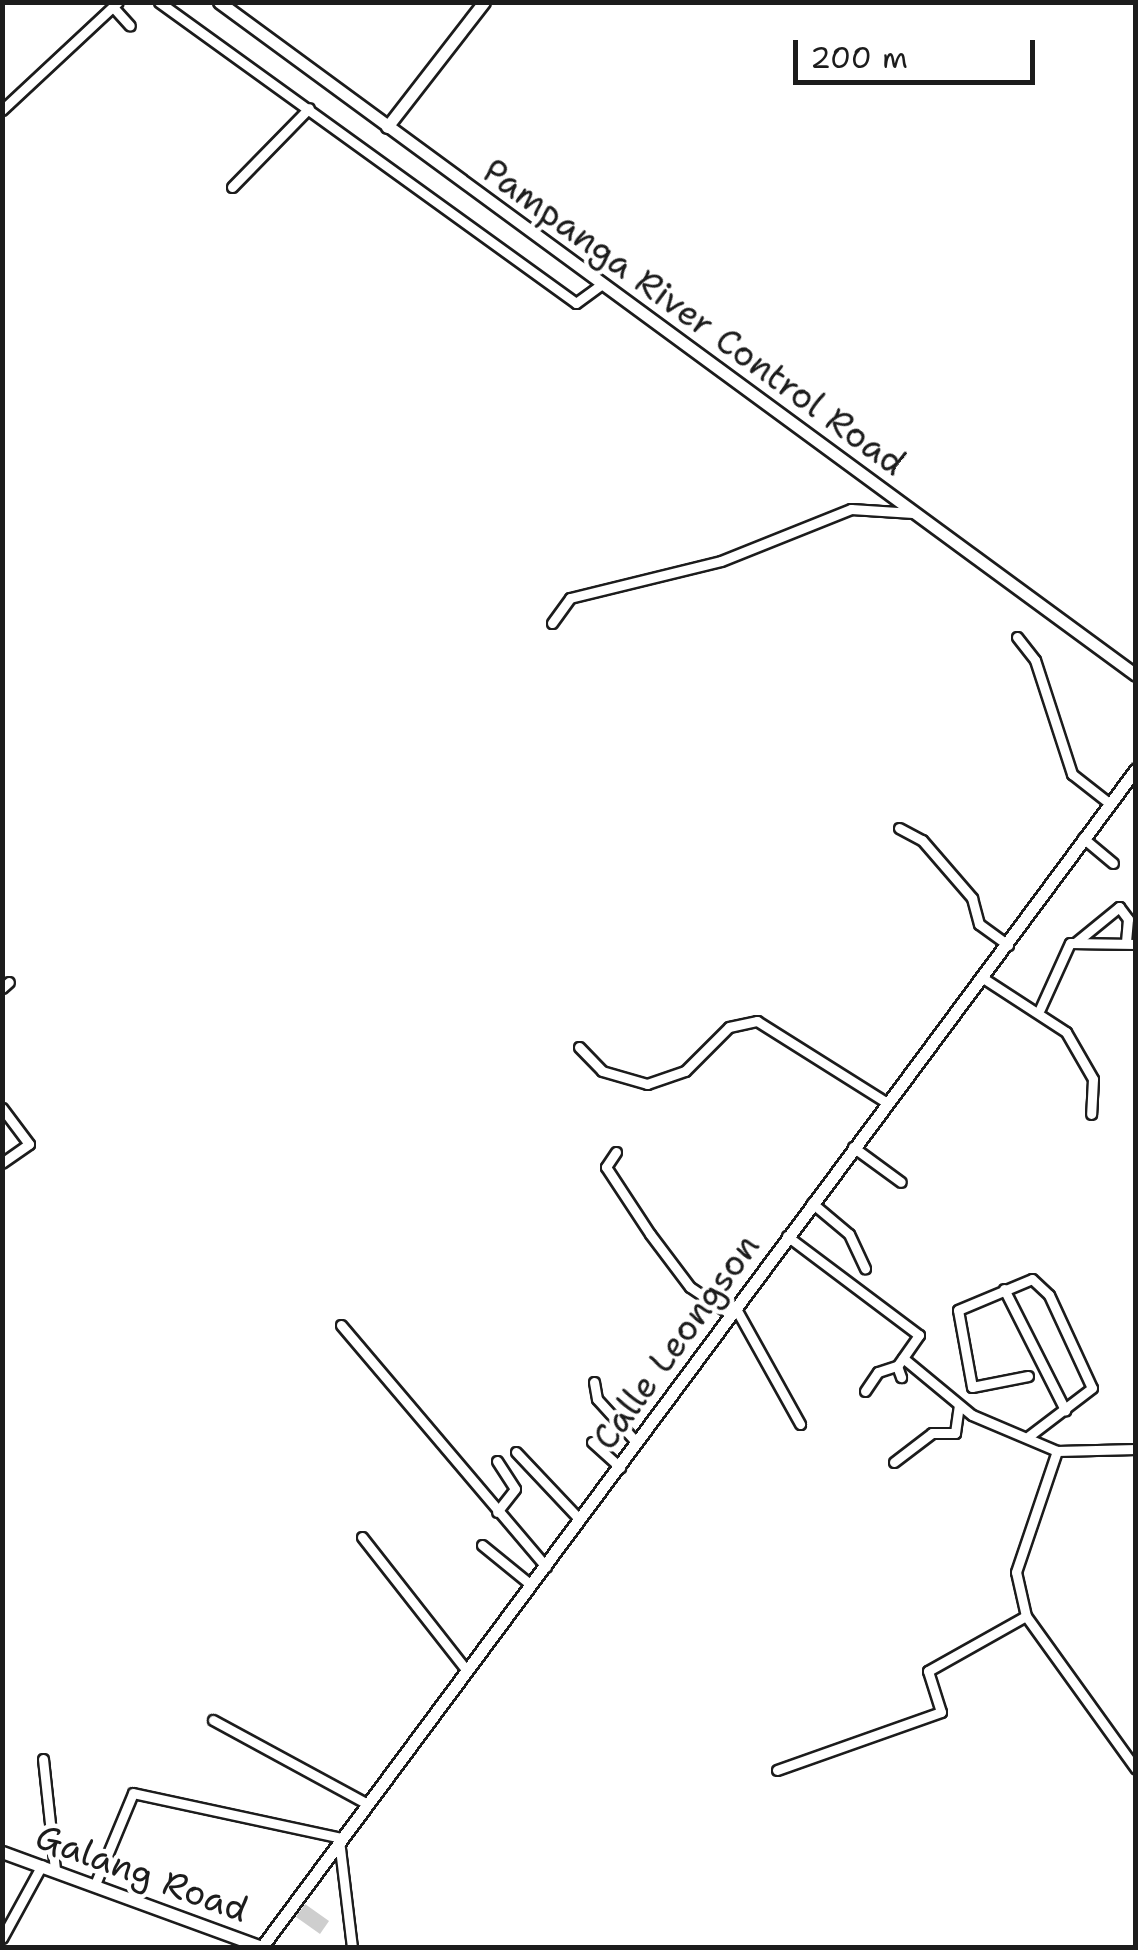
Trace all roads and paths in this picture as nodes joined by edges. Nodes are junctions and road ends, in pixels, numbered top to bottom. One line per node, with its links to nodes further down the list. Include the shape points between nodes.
1 (159, 2): 6 (street)
2 (220, 2): 8 (street, Pampanga River Control Road)
3 (484, 2): 8 (street)
4 (116, 5): 5 (street); 7 (street)
5 (130, 26)
6 (310, 108): 9 (street); 10 (street, via 576,303)
7 (2, 110)
8 (387, 127): 10 (street, Pampanga River Control Road)
9 (232, 186)
10 (602, 284): 11 (street, Pampanga River Control Road)
11 (913, 513): 12 (street, via 851,509 721,561 570,598); 14 (street, Pampanga River Control Road)
12 (552, 623)
13 (1016, 637): 16 (street, via 1034,660 1072,774)
14 (1136, 676)
15 (1136, 769): 16 (street, Calle Leongson)
16 (1109, 802): 18 (street, Calle Leongson)
17 (898, 828): 22 (street, via 922,840 972,898 979,924)
18 (1083, 838): 19 (street); 22 (street, Calle Leongson)
19 (1113, 863)
20 (1074, 942): 21 (street); 21 (street, via 1118,907 1127,915); 24 (street, via 1063,951)
21 (1131, 944)
22 (1008, 945): 23 (street, Calle Leongson)
23 (983, 978): 24 (street); 26 (street, Calle Leongson)
24 (1040, 1009): 28 (street, via 1087,1064)
25 (579, 1048): 26 (street, via 602,1071 647,1084 685,1070 729,1026 757,1021)
26 (887, 1103): 29 (street, Calle Leongson)
27 (2, 1108): 31 (street, via 29,1148)
28 (1091, 1114)
29 (853, 1148): 32 (street); 33 (street, Calle Leongson)
30 (616, 1152): 37 (street, via 606,1167 650,1234 690,1287)
31 (2, 1162)
32 (901, 1182)
33 (812, 1203): 34 (street, Calle Leongson); 35 (street, via 847,1232)
34 (787, 1236): 37 (street, Calle Leongson); 39 (street, via 919,1335)
35 (865, 1268)
36 (1004, 1290): 43 (street, via 958,1310); 46 (street); 46 (street, via 1032,1279 1049,1295 1092,1388)
37 (732, 1311): 47 (street); 50 (street, Calle Leongson)
38 (341, 1324): 57 (street)
39 (900, 1362): 41 (street); 44 (street, via 878,1372); 45 (street)
40 (1028, 1376): 43 (street)
41 (901, 1377)
42 (594, 1382): 50 (street, via 597,1399)
43 (976, 1389): 45 (street)
44 (864, 1391)
45 (962, 1408): 48 (street); 55 (street, via 955,1433 932,1433)
46 (1065, 1410): 48 (street)
47 (800, 1424)
48 (1029, 1436): 52 (street)
49 (592, 1442): 56 (street)
50 (637, 1443): 56 (street, Calle Leongson)
51 (1136, 1449): 52 (street)
52 (1057, 1451): 63 (street, via 1016,1572)
53 (516, 1452): 58 (street)
54 (497, 1461): 57 (street, via 515,1489)
55 (894, 1462)
56 (620, 1467): 58 (street, Calle Leongson)
57 (498, 1512): 61 (street)
58 (580, 1520): 61 (street, Calle Leongson)
59 (362, 1537): 64 (street)
60 (482, 1545): 62 (street)
61 (546, 1567): 62 (street, Calle Leongson)
62 (531, 1586): 64 (street, Calle Leongson)
63 (1026, 1616): 67 (street); 68 (street, via 928,1671 942,1712)
64 (463, 1666): 69 (street, Calle Leongson)
65 (213, 1720): 69 (street)
66 (44, 1759): 72 (street)
67 (1136, 1769)
68 (777, 1770)
69 (366, 1803): 70 (street, Calle Leongson)
70 (340, 1839): 73 (street, via 133,1793); 75 (street, Calle Leongson); 76 (street)
71 (2, 1852): 72 (street, Galang Road)
72 (48, 1867): 73 (street, Galang Road); 74 (street)
73 (96, 1882): 75 (street, Galang Road)
74 (2, 1938)
75 (261, 1947)
76 (352, 1948)

